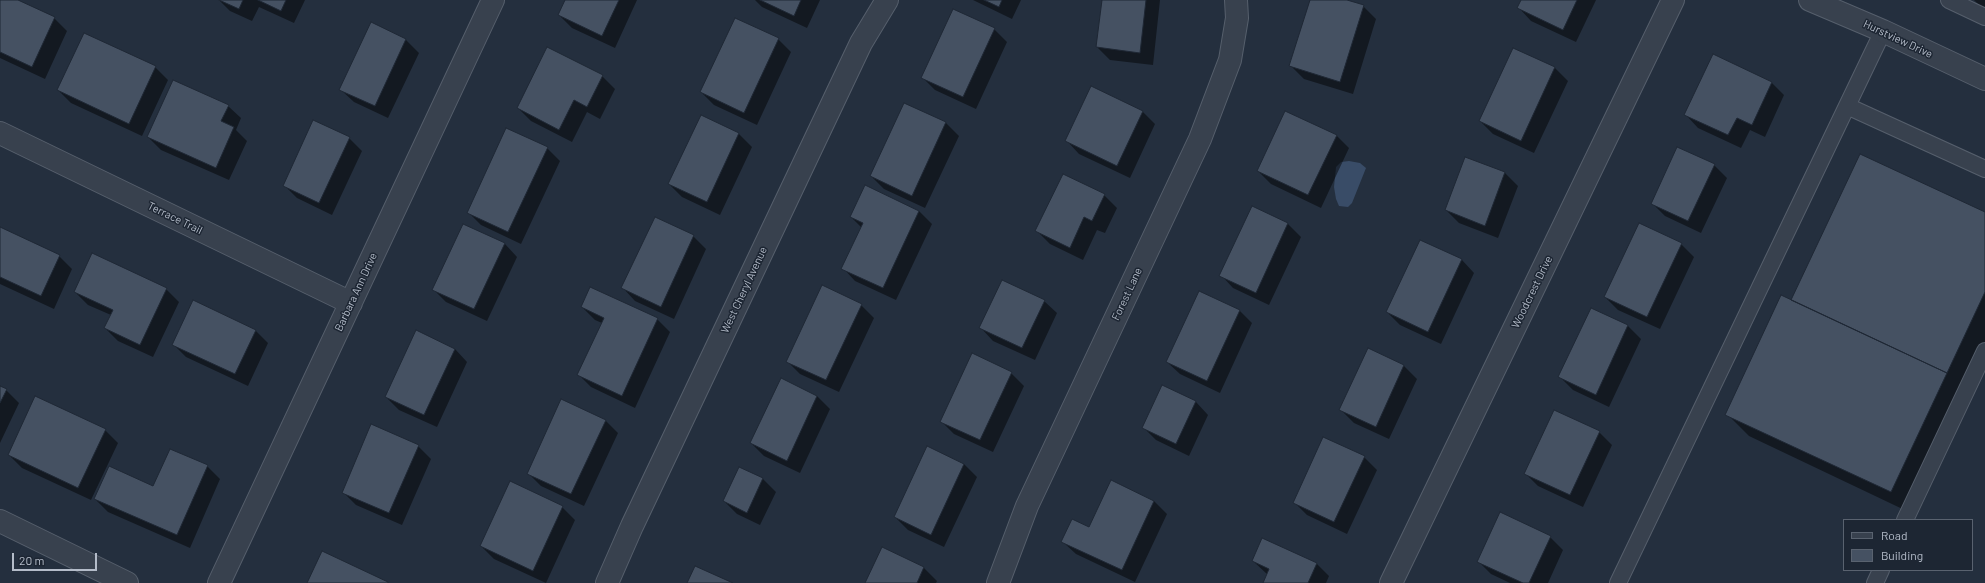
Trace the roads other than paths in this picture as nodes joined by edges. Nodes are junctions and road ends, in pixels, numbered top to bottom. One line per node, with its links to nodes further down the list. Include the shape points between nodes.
1 (493, 0): 13 (street, Barbara Ann Drive)
2 (886, 0): 20 (street, West Cheryl Avenue, via 858,50)
3 (1236, 0): 21 (street, Forest Lane, via 1230,60 1200,139 1027,506)
4 (1673, 0): 22 (street, Woodcrest Drive)
5 (1810, 0): 8 (street, Hurstview Drive)
6 (1949, 0): 7 (lane)
7 (1985, 17)
8 (1883, 31): 9 (street, Hurstview Drive); 10 (lane)
9 (1985, 79)
10 (1847, 106): 12 (lane); 23 (lane)
11 (0, 133): 13 (street, Terrace Trail)
12 (1985, 169)
13 (351, 303): 19 (street, Barbara Ann Drive)
14 (1985, 351): 15 (lane)
15 (1905, 519)
16 (0, 521): 18 (street)
17 (1881, 571): 24 (lane)
18 (127, 583)
19 (219, 583)
20 (607, 583)
21 (998, 583)
22 (1391, 583)
23 (1618, 583)
24 (1875, 583)

